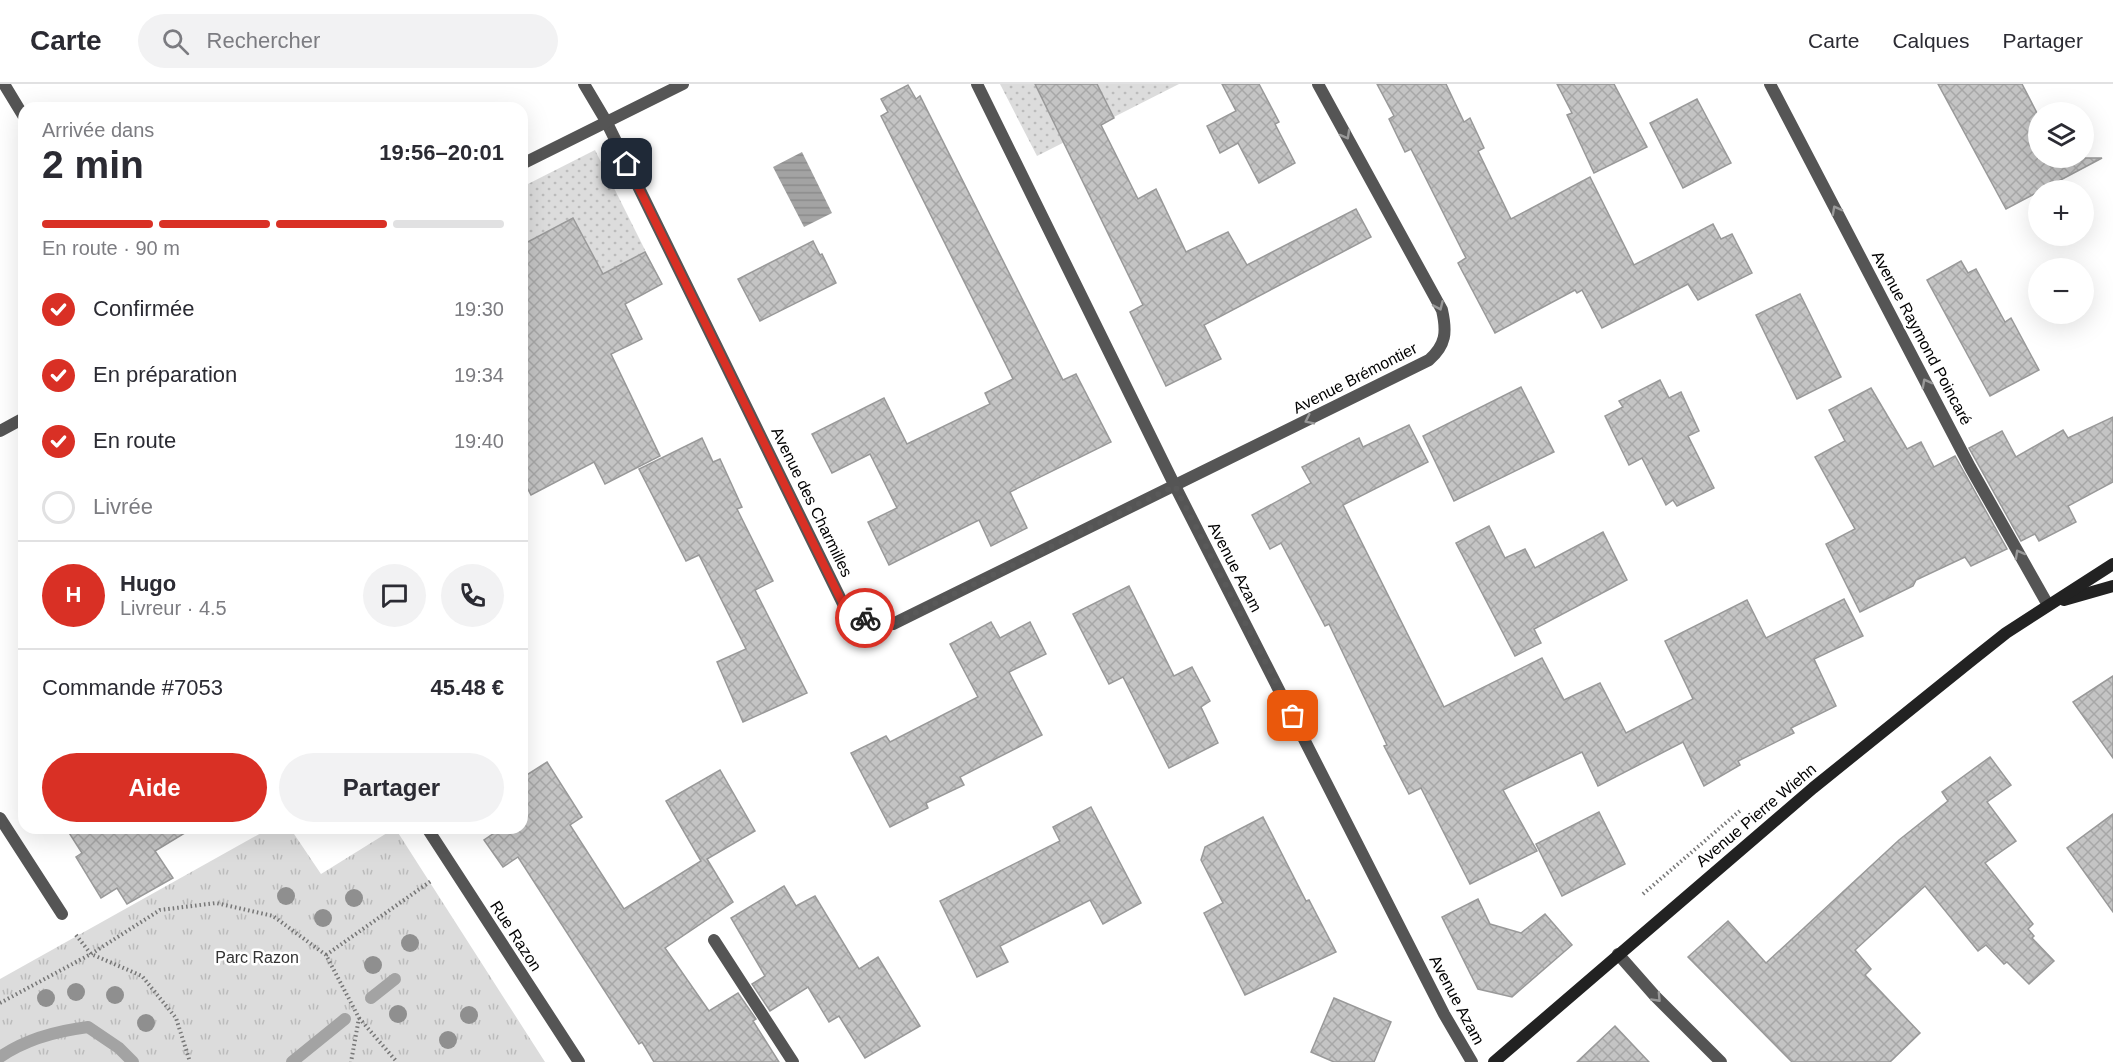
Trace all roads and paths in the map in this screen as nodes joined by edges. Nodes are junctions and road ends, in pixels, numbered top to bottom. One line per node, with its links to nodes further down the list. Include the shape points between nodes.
1 (4, 84): 7 (street)
2 (584, 84): 8 (street, Avenue des Charmilles)
3 (684, 84): 8 (street)
4 (977, 84): 12 (street, Avenue Azam)
5 (1318, 84): 12 (street, Avenue Brémontier, one-way to 12, via 1442,310 1444,339 1440,350 1429,360)
6 (1770, 84): 15 (street, Avenue Raymond Poincaré, one-way to 6, via 1970,467)
7 (18, 107)
8 (606, 121): 9 (street); 12 (street, Avenue des Charmilles, via 848,614 893,624)
9 (528, 161)
10 (18, 421): 11 (street)
11 (0, 430)
12 (1175, 486): 31 (street, Avenue Azam)
13 (2113, 564): 15 (street, Avenue Pierre Wiehn)
14 (2113, 586): 15 (street)
15 (2048, 605): 22 (street, Avenue Pierre Wiehn, via 2006,633 1822,781)
16 (0, 818): 19 (street)
17 (431, 834): 18 (street, Rue Razon)
18 (451, 867): 23 (path); 29 (street, Rue Razon)
19 (62, 914): 21 (path)
20 (714, 940): 30 (street)
21 (91, 954): 23 (path, via 160,910 216,903 273,916); 24 (path); 26 (path, via 142,976 176,1018)
22 (1618, 954): 32 (street, Avenue Pierre Wiehn); 33 (street, one-way to 33)
23 (326, 955): 25 (path)
24 (0, 1003)
25 (359, 1018): 27 (path); 28 (path)
26 (190, 1062)
27 (351, 1062)
28 (397, 1062)
29 (579, 1062)
30 (793, 1062)
31 (1472, 1062)
32 (1494, 1062)
33 (1721, 1062)

